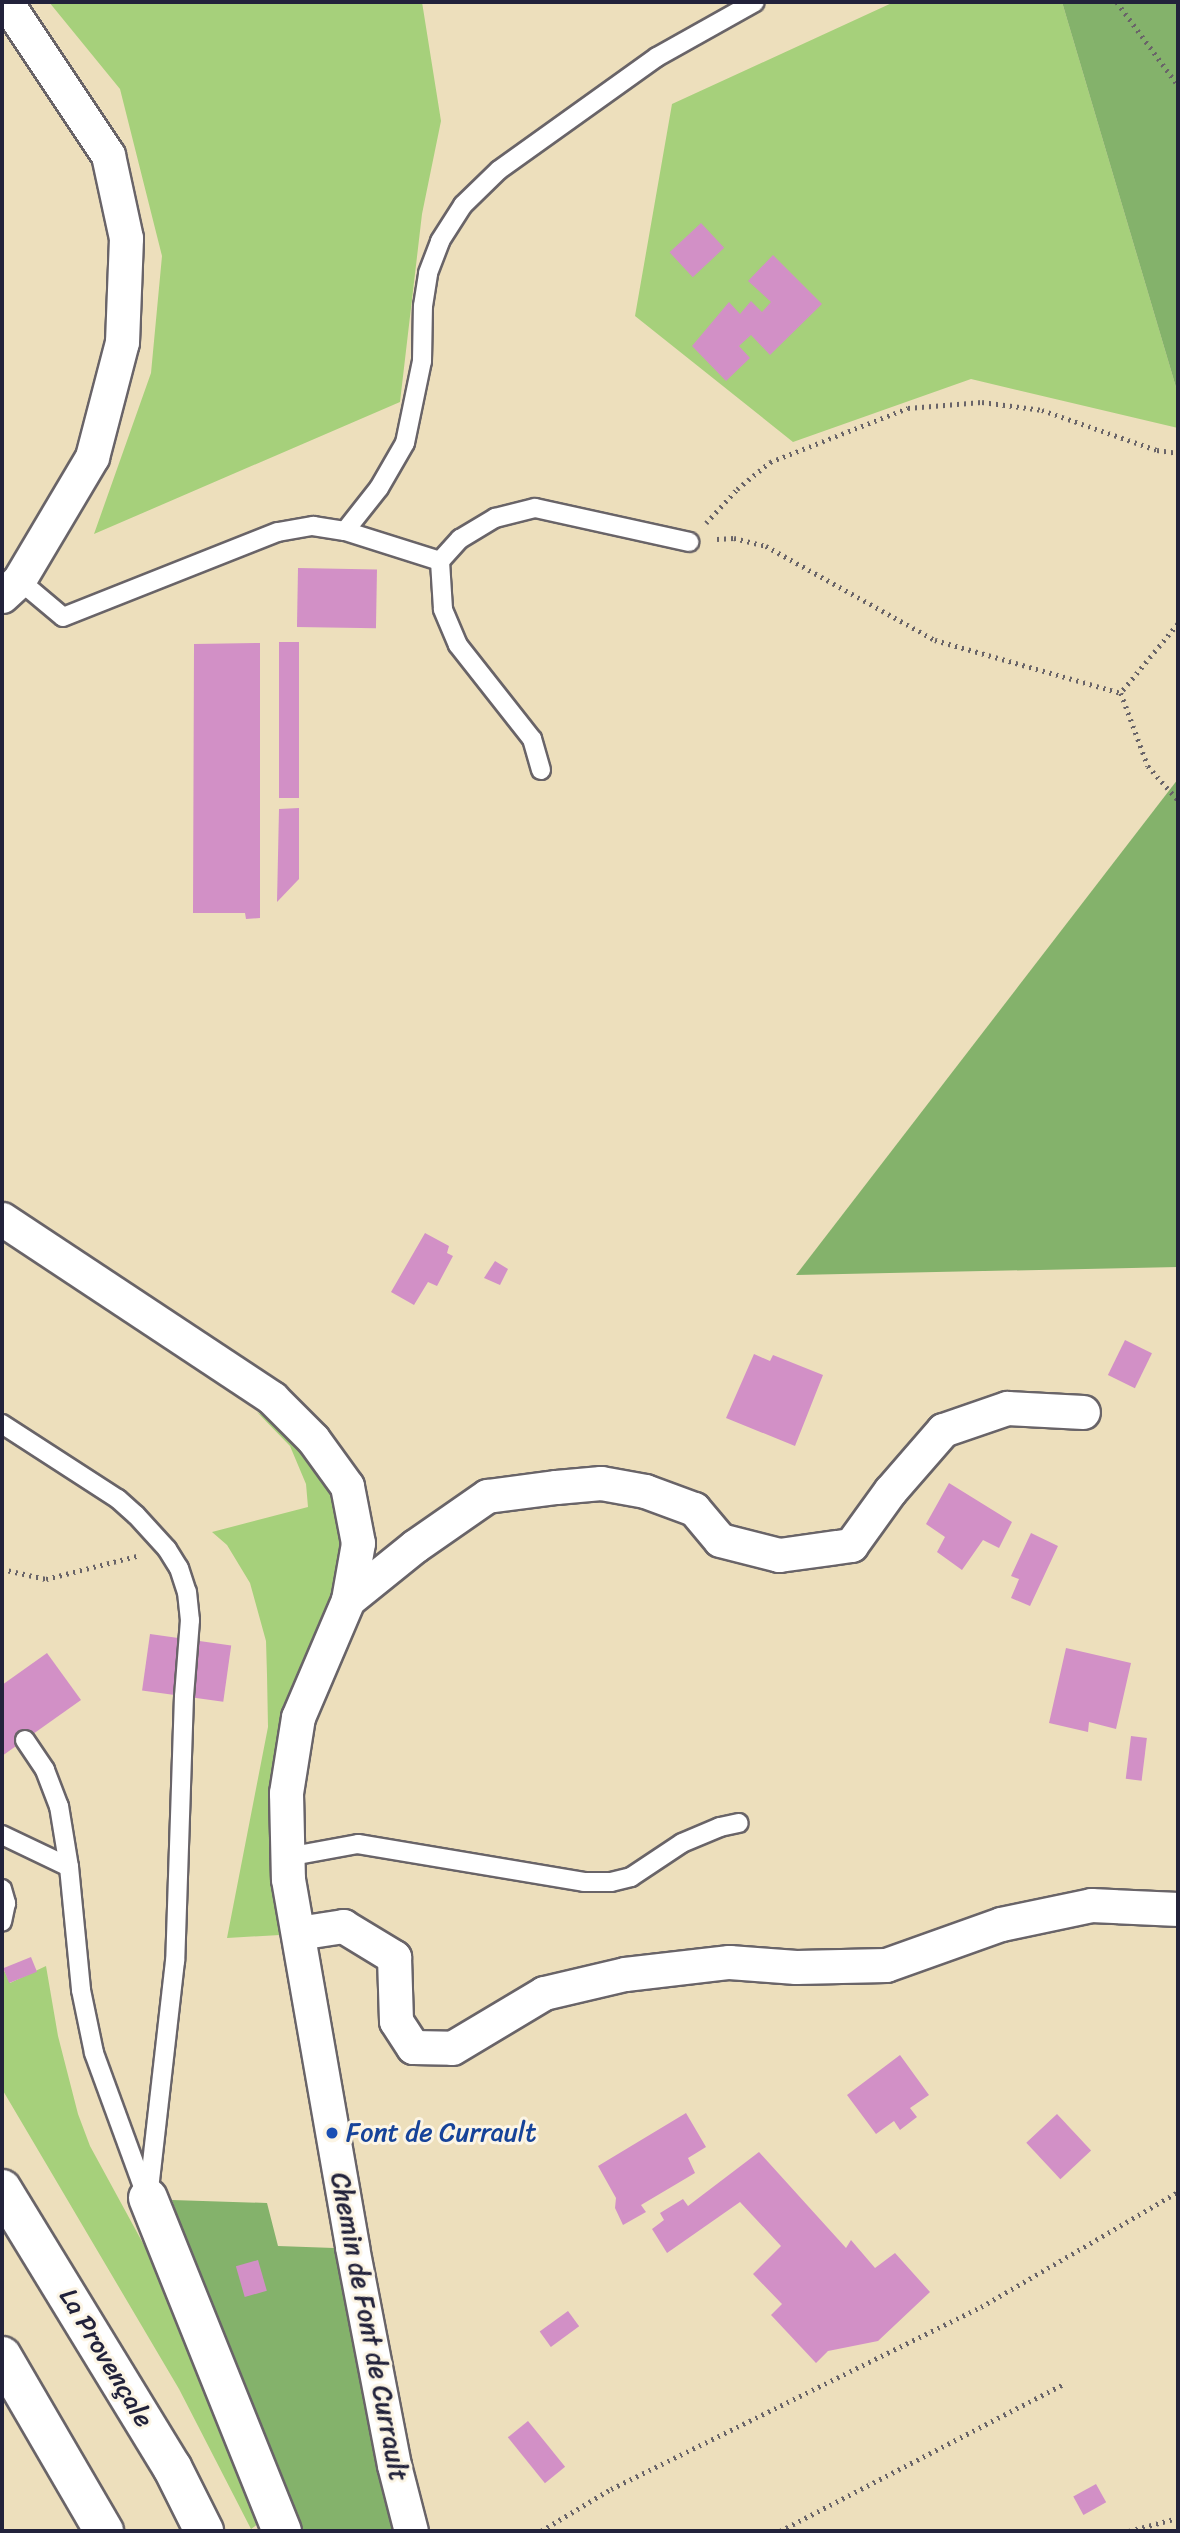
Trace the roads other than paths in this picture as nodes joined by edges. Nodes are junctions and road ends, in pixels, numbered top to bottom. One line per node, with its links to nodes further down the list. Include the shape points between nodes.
1 (6, 2): 6 (street, via 108,155 126,238 122,342 92,457)
2 (755, 2): 3 (lane, via 657,57 499,170 463,205 440,241 428,273 422,361 405,443 379,488)
3 (345, 531): 5 (lane); 6 (lane, via 313,526 278,532 63,617)
4 (689, 542): 5 (lane, via 535,508 495,518 460,539)
5 (440, 561): 7 (lane, via 443,609 457,645 532,739)
6 (10, 588)
7 (541, 770)
8 (2, 1219): 11 (street, Chemin de Font de Currault, via 272,1398 313,1439 347,1486 358,1543)
9 (1083, 1412): 11 (street, via 1007,1408 943,1430 850,1545 779,1555 720,1540 694,1509 645,1491 601,1483 556,1487 487,1496 415,1546)
10 (2, 1424): 22 (lane, via 118,1499 167,1549 187,1592 190,1620 175,1961)
11 (348, 1601): 15 (street, Chemin de Font de Currault, via 298,1717 286,1793)
12 (24, 1740): 16 (lane, via 46,1770 60,1806)
13 (739, 1823): 15 (lane, via 682,1843 631,1877 611,1882 584,1882 358,1844)
14 (2, 1835): 16 (lane)
15 (287, 1857): 20 (street, Chemin de Font de Currault)
16 (69, 1867): 22 (lane, via 81,1990 94,2053)
17 (2, 1889): 19 (lane, via 6,1903)
18 (1178, 1909): 20 (street, via 1091,1905 1001,1924 886,1965 796,1967 729,1962 625,1974 544,1993 452,2048 413,2047 396,2021 394,1957 343,1926)
19 (2, 1922)
20 (298, 1933): 27 (street, Chemin de Font de Currault, via 352,2247)
21 (2, 2189): 25 (highway, La Provençale, via 172,2467)
22 (148, 2198): 26 (highway)
23 (2, 2356): 24 (highway)
24 (104, 2531)
25 (204, 2531)
26 (282, 2531)
27 (411, 2531)

